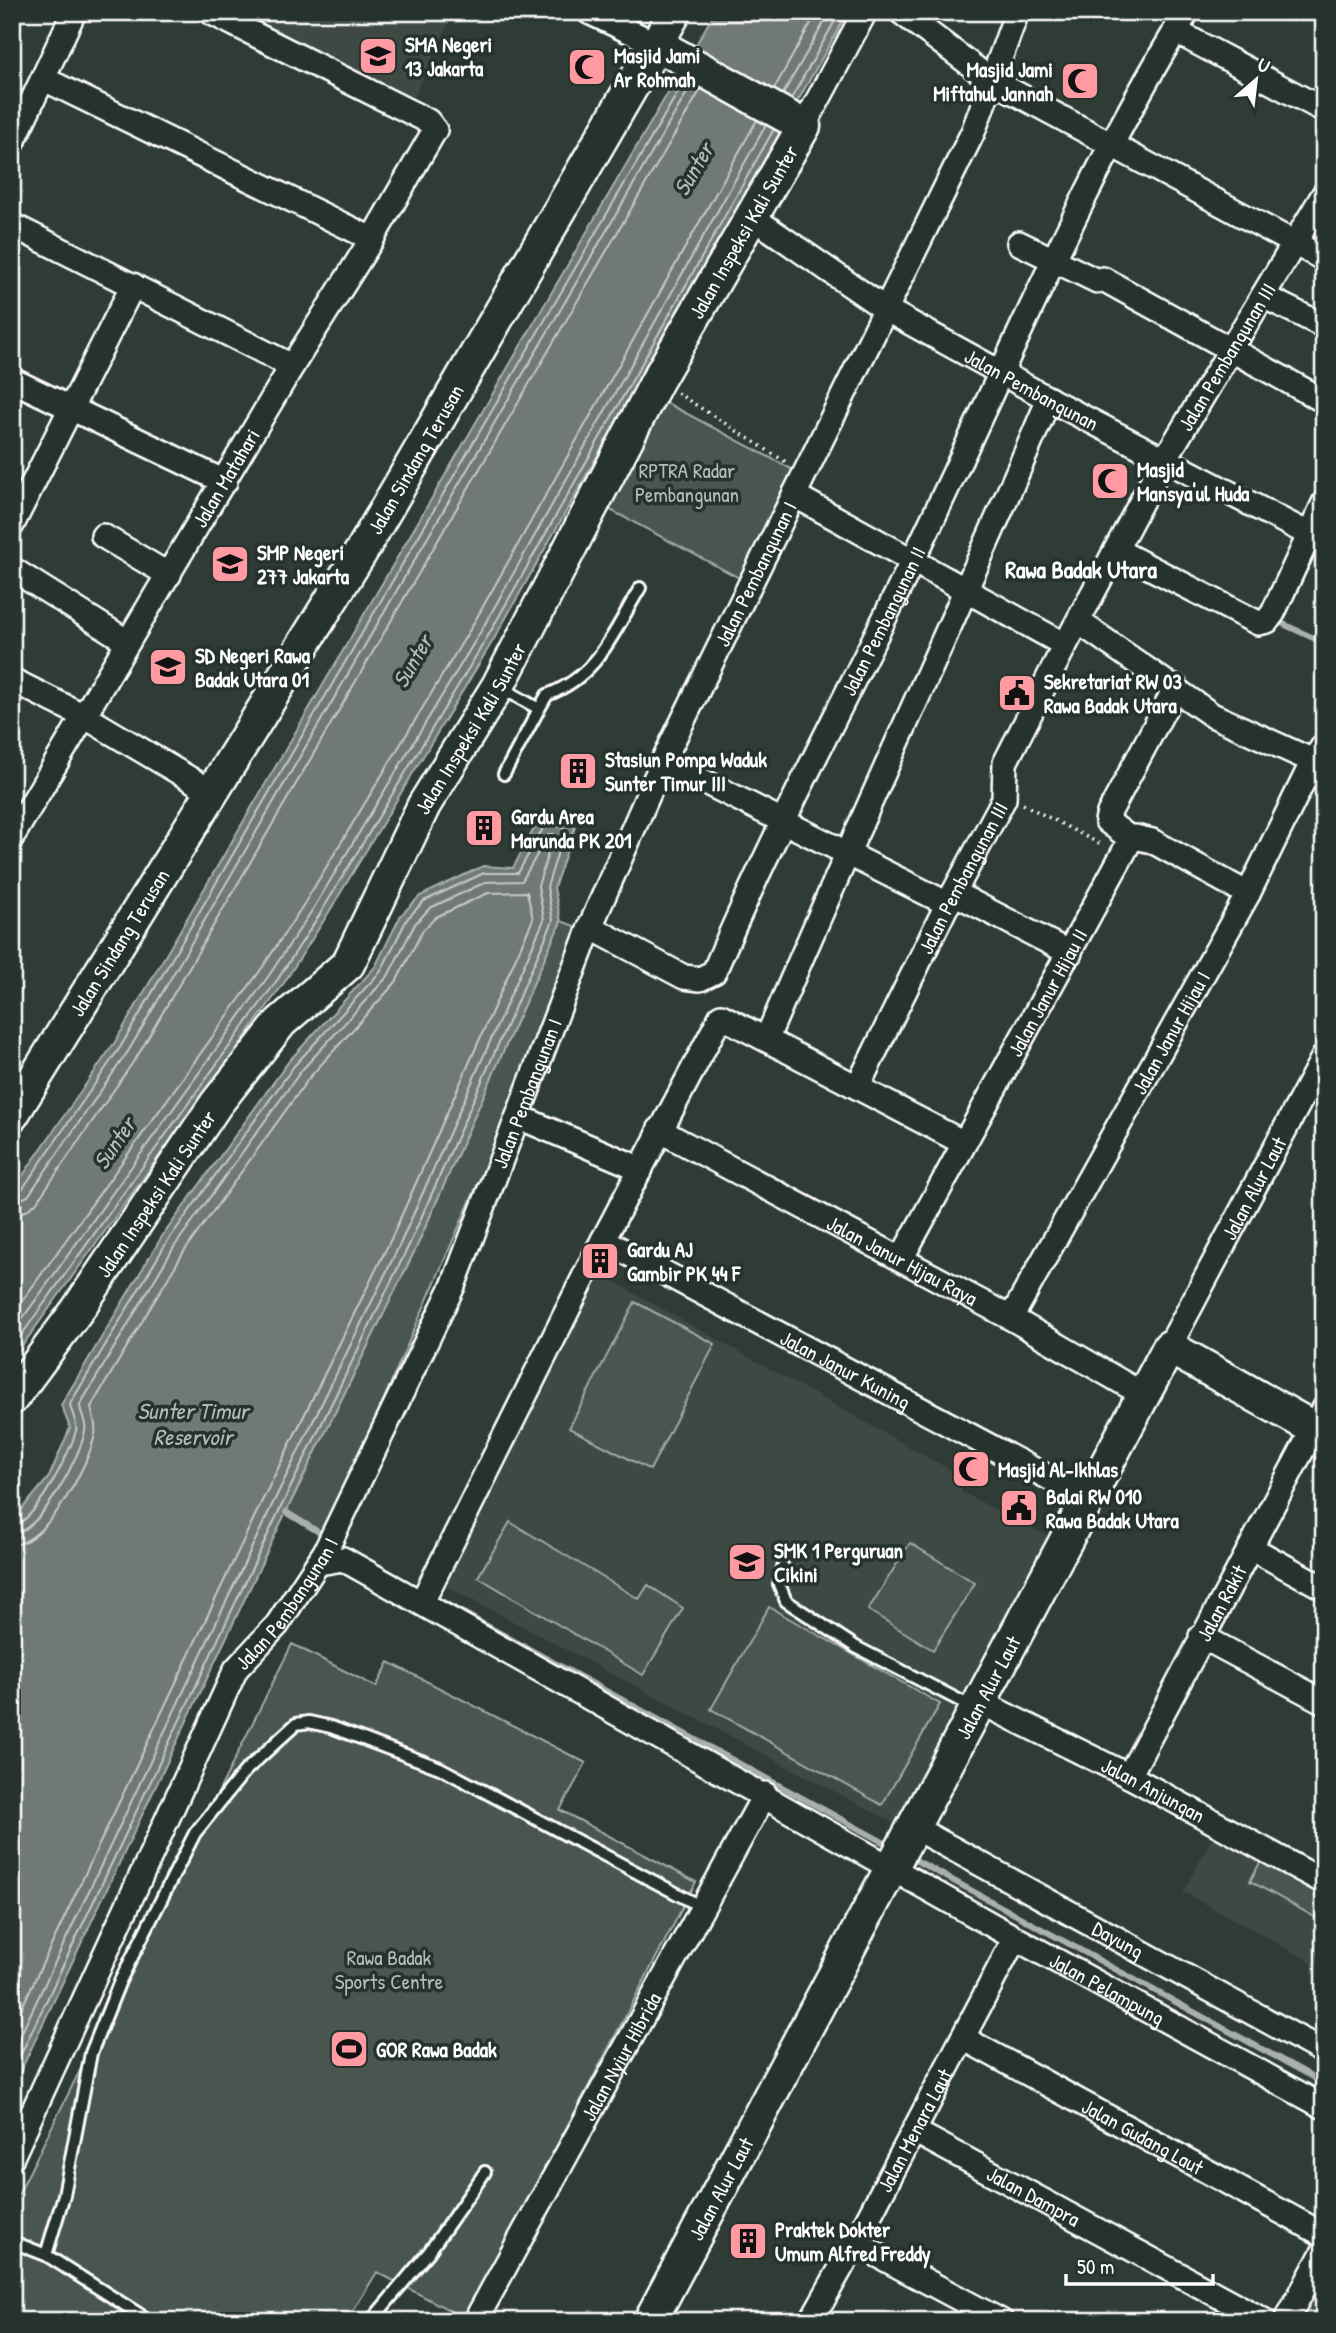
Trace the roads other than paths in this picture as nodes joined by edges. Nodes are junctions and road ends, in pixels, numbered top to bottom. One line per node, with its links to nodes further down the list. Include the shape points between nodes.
1 (74, 12): 9 (street)
2 (211, 12): 18 (street, Jalan Matahari, via 434,126 434,134)
3 (589, 12): 8 (street)
4 (865, 12): 12 (street, Jalan Inspeksi Kali Sunter)
5 (901, 12): 10 (street)
6 (1017, 12): 10 (street, Jalan Pembangunan I)
7 (1181, 22): 11 (street); 14 (street, Jalan Pembangunan II)
8 (668, 29): 12 (street); 58 (street, Jalan Sindang Terusan, via 364,547)
9 (44, 79): 13 (street); 18 (street)
10 (991, 80): 14 (street); 25 (street, Jalan Pembangunan I, via 973,132)
11 (1324, 110)
12 (797, 123): 16 (street, Jalan Inspeksi Kali Sunter)
13 (12, 144)
14 (1114, 144): 20 (street); 22 (street, Jalan Pembangunan II)
15 (1324, 194): 20 (street, Jalan Pembangunan III)
16 (751, 216): 25 (street, Jalan Pembangunan); 51 (street, Jalan Inspeksi Kali Sunter, via 657,381)
17 (12, 225): 23 (street)
18 (372, 239): 28 (street, Jalan Matahari)
19 (1019, 243): 22 (street)
20 (1296, 244): 21 (street); 24 (street, Jalan Pembangunan III)
21 (1324, 259)
22 (1054, 260): 27 (street, via 1097,281 1103,279); 29 (street, Jalan Pembangunan II)
23 (133, 285): 28 (street); 33 (street)
24 (1263, 296): 26 (street); 27 (street, Jalan Pembangunan III)
25 (885, 309): 29 (street, Jalan Pembangunan); 36 (street, Jalan Pembangunan I)
26 (1324, 326)
27 (1232, 351): 32 (street); 34 (street, Jalan Pembangunan III)
28 (292, 366): 35 (street, Jalan Matahari)
29 (1001, 373): 31 (street, Jalan Pembangunan); 42 (street, Jalan Pembangunan II)
30 (12, 380): 33 (street)
31 (1049, 399): 34 (street, Jalan Pembangunan); 46 (street)
32 (1324, 401)
33 (69, 407): 35 (street); 38 (street)
34 (1166, 459): 40 (street, Jalan Pembangunan); 41 (street, Jalan Pembangunan III)
35 (225, 482): 44 (street, Jalan Matahari)
36 (794, 495): 42 (street); 56 (street, Jalan Pembangunan I)
37 (1324, 503): 40 (street)
38 (12, 525)
39 (103, 537): 44 (street)
40 (1316, 540): 41 (street, via 1273,614 1258,623)
41 (1116, 550): 47 (street, Jalan Pembangunan III)
42 (913, 561): 46 (street); 59 (street, Jalan Pembangunan II)
43 (12, 569): 48 (street)
44 (169, 575): 48 (street, Jalan Matahari)
45 (640, 589): 53 (lane, via 594,664 571,686 547,695)
46 (967, 593): 49 (street); 62 (street)
47 (1080, 622): 49 (street, Jalan Pembangunan III); 52 (street)
48 (128, 642): 54 (street, Jalan Matahari)
49 (1065, 646): 64 (street, Jalan Pembangunan III, via 1005,763 1006,795)
50 (12, 680): 54 (street)
51 (498, 686): 53 (lane); 80 (street, Jalan Inspeksi Kali Sunter, via 424,805 348,964 281,1022 216,1104)
52 (1176, 687): 55 (street, via 1212,715); 61 (street, via 1109,813 1107,821)
53 (539, 709): 57 (lane)
54 (85, 716): 58 (street); 60 (street, Jalan Matahari)
55 (1318, 753): 63 (street, Jalan Janur Hijau I)
56 (663, 761): 59 (street); 65 (street, Jalan Pembangunan I)
57 (504, 774)
58 (212, 792): 70 (street, Jalan Sindang Terusan)
59 (783, 821): 62 (street); 65 (street, Jalan Pembangunan II, via 708,977 684,977)
60 (12, 837)
61 (1126, 847): 63 (street, via 1135,837 1152,841); 66 (street, Jalan Janur Hijau II)
62 (845, 855): 64 (street); 67 (street)
63 (1248, 894): 77 (street, Jalan Janur Hijau I)
64 (951, 899): 66 (street); 69 (street, Jalan Pembangunan III)
65 (590, 927): 71 (street, Jalan Pembangunan I)
66 (1070, 953): 73 (street, Jalan Janur Hijau II)
67 (767, 1038): 69 (street); 72 (street, via 721,1016)
68 (1324, 1056): 78 (street, Jalan Alur Laut)
69 (858, 1086): 73 (street)
70 (12, 1115)
71 (519, 1117): 74 (street); 84 (street, Jalan Pembangunan I, via 453,1286)
72 (659, 1130): 74 (street); 76 (street, Jalan Janur Hijau Raya)
73 (964, 1143): 76 (street, Jalan Janur Hijau II)
74 (642, 1169): 75 (street)
75 (603, 1240): 82 (street, Jalan Janur Kuning); 87 (street)
76 (901, 1259): 77 (street, Jalan Janur Hijau Raya)
77 (1011, 1318): 79 (street, Jalan Janur Hijau Raya)
78 (1169, 1347): 79 (street, Jalan Alur Laut); 81 (street)
79 (1144, 1395): 82 (street, Jalan Alur Laut)
80 (12, 1398)
81 (1321, 1420): 83 (street, Jalan Rakit)
82 (1089, 1499): 90 (street, Jalan Alur Laut)
83 (1251, 1548): 86 (street); 88 (street, Jalan Rakit)
84 (322, 1558): 87 (street, Jalan Pelampung, via 343,1559); 102 (street, Jalan Pembangunan I, via 277,1625 236,1669)
85 (783, 1567): 90 (lane, via 779,1584 786,1601 797,1609 856,1647)
86 (1324, 1588)
87 (426, 1596): 92 (street, Jalan Pelampung, via 657,1737)
88 (1201, 1636): 89 (street); 91 (street, Jalan Rakit)
89 (1324, 1702)
90 (980, 1706): 91 (street, Jalan Anjungan); 93 (street, Jalan Alur Laut)
91 (1129, 1776): 95 (street, Jalan Anjungan)
92 (765, 1794): 94 (street, Jalan Pelampung); 96 (street, Jalan Nyiur Hibrida)
93 (912, 1829): 94 (street, Jalan Alur Laut); 99 (street, Dayung)
94 (892, 1866): 97 (street, Jalan Pelampung); 112 (street, Jalan Alur Laut)
95 (1324, 1882)
96 (702, 1908): 108 (lane, via 440,1768 331,1727 296,1724 245,1771 195,1833 120,1981 92,2053 64,2195); 111 (street, Jalan Nyiur Hibrida, via 479,2314)
97 (1015, 1938): 98 (street, Jalan Menara Laut); 100 (street, Jalan Pelampung)
98 (963, 2038): 101 (street, Jalan Menara Laut); 104 (street, Jalan Gudang Laut)
99 (1324, 2052)
100 (1324, 2107)
101 (914, 2131): 105 (street, Jalan Menara Laut); 115 (street, Jalan Dampra)
102 (12, 2157)
103 (485, 2172): 110 (lane, via 429,2252)
104 (1324, 2235)
105 (855, 2243): 113 (street, Jalan Menara Laut); 114 (street)
106 (18, 2244): 108 (lane)
107 (1324, 2251): 116 (street)
108 (47, 2255): 109 (lane)
109 (150, 2321)
110 (371, 2321)
111 (480, 2321)
112 (650, 2321)
113 (811, 2321)
114 (1000, 2321)
115 (1265, 2321)
116 (1286, 2321)

